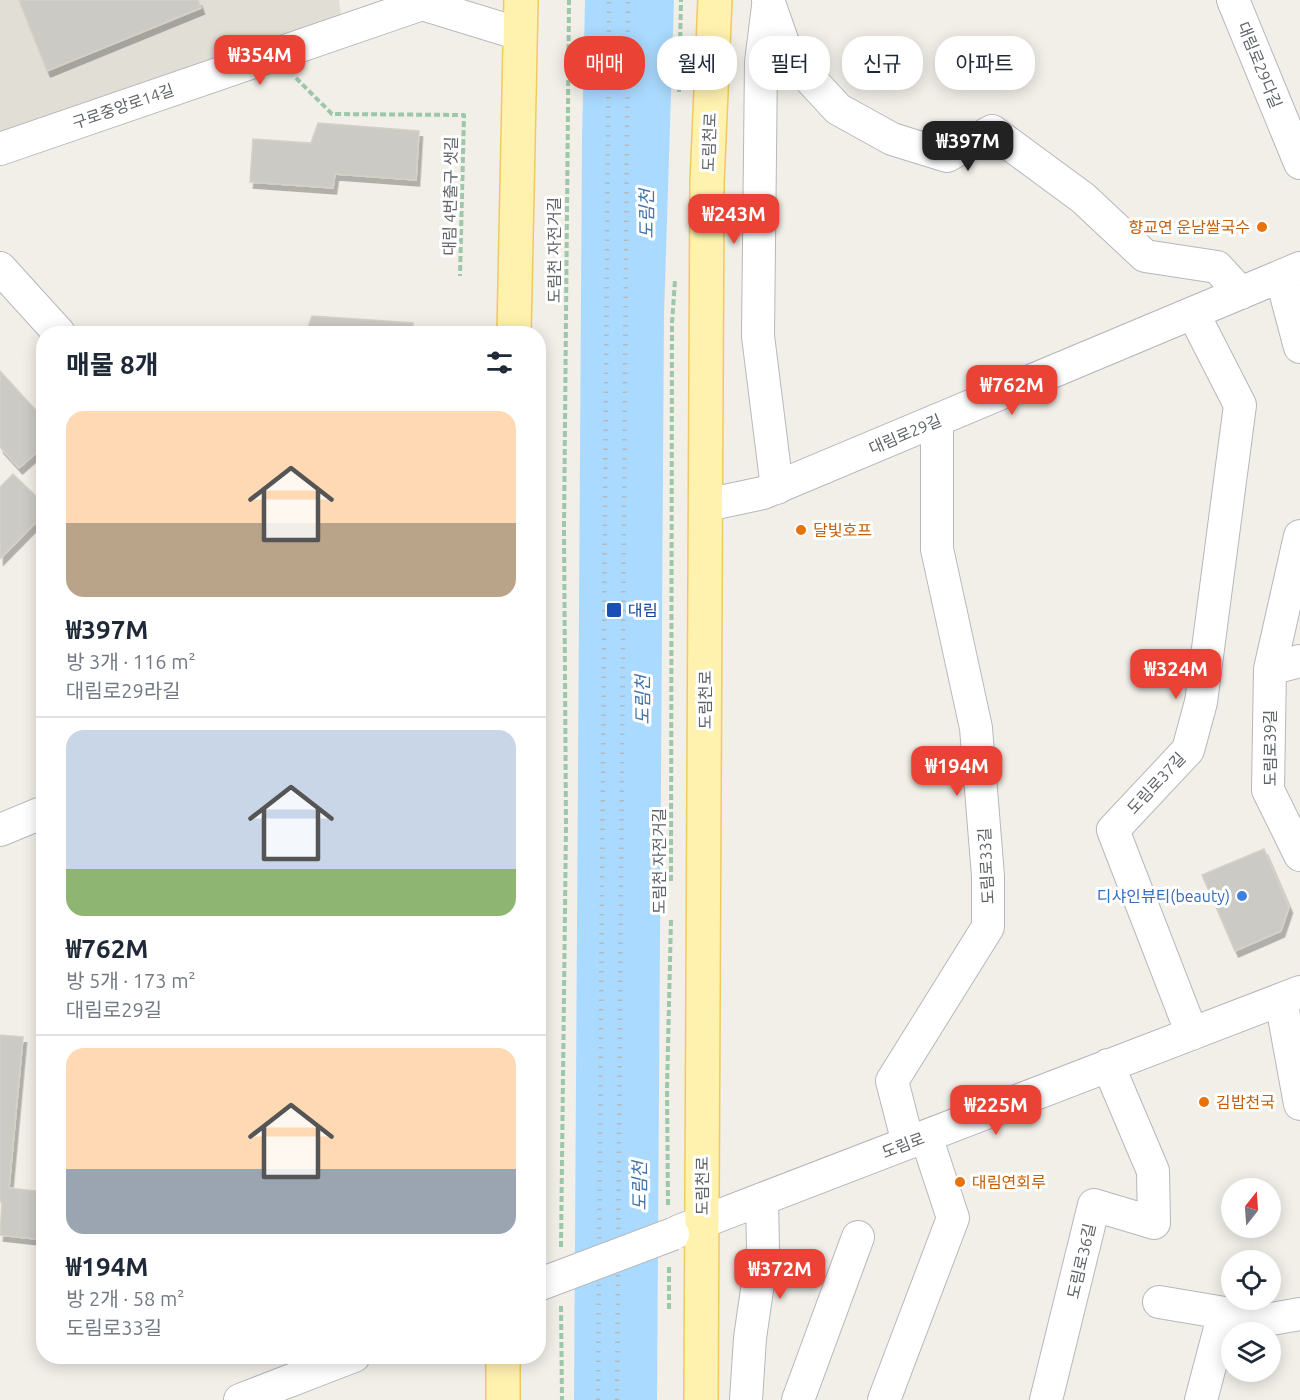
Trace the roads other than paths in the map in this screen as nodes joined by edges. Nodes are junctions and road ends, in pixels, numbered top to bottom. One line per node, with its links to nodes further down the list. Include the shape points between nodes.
1 (521, 0): 5 (main road)
2 (715, 0): 17 (main road, 도림천로, via 707,183)
3 (1233, 0): 7 (street, 대림로29다길)
4 (768, 1): 10 (street, via 787,54 838,109 892,139 947,156 992,131 1083,198 1145,256 1217,267); 16 (street, via 761,62 758,336)
5 (520, 34): 6 (street, 구로중앙로14길, via 422,4); 13 (main road)
6 (0, 149)
7 (1300, 163)
8 (0, 268): 12 (street)
9 (1291, 272): 10 (street, 대림로29길); 14 (street)
10 (1241, 293): 11 (street, 대림로29길)
11 (1193, 313): 15 (street, 대림로29길); 25 (street, 도림로37길, via 1240,405 1201,702 1188,750 1113,830)
12 (53, 326)
13 (514, 326)
14 (1300, 347)
15 (937, 420): 16 (street, 대림로29길); 28 (street, 도림로33길, via 937,549 976,728 988,876 988,927 892,1081)
16 (777, 488): 17 (street, 대림로29길)
17 (706, 505): 30 (main road, 도림천로)
18 (1300, 536): 20 (street, 도림로39길)
19 (1300, 661): 20 (street)
20 (1270, 669): 23 (street, 도림로39길, via 1268,790)
21 (36, 815): 22 (street)
22 (0, 830)
23 (1300, 855)
24 (1291, 996): 25 (street, 도림로); 27 (street)
25 (1192, 1034): 26 (street, 도림로)
26 (1108, 1065): 28 (street, 도림로); 44 (street, 도림로36길, via 1153,1171 1154,1223 1094,1205)
27 (1300, 1104)
28 (917, 1140): 29 (street, 도림로); 43 (street, via 953,1218)
29 (762, 1199): 30 (street, 도림로); 41 (street, via 763,1250 750,1338)
30 (678, 1231): 32 (street, 도림로, bridge); 40 (main road, 도림천로)
31 (858, 1237): 42 (street)
32 (550, 1292)
33 (1159, 1302): 34 (street)
34 (1224, 1313): 35 (street, via 1266,1320); 45 (street)
35 (1300, 1314)
36 (334, 1364): 38 (street)
37 (503, 1364): 39 (main road)
38 (251, 1398)
39 (503, 1400)
40 (702, 1400)
41 (746, 1400)
42 (798, 1400)
43 (884, 1400)
44 (1046, 1400)
45 (1201, 1400)

